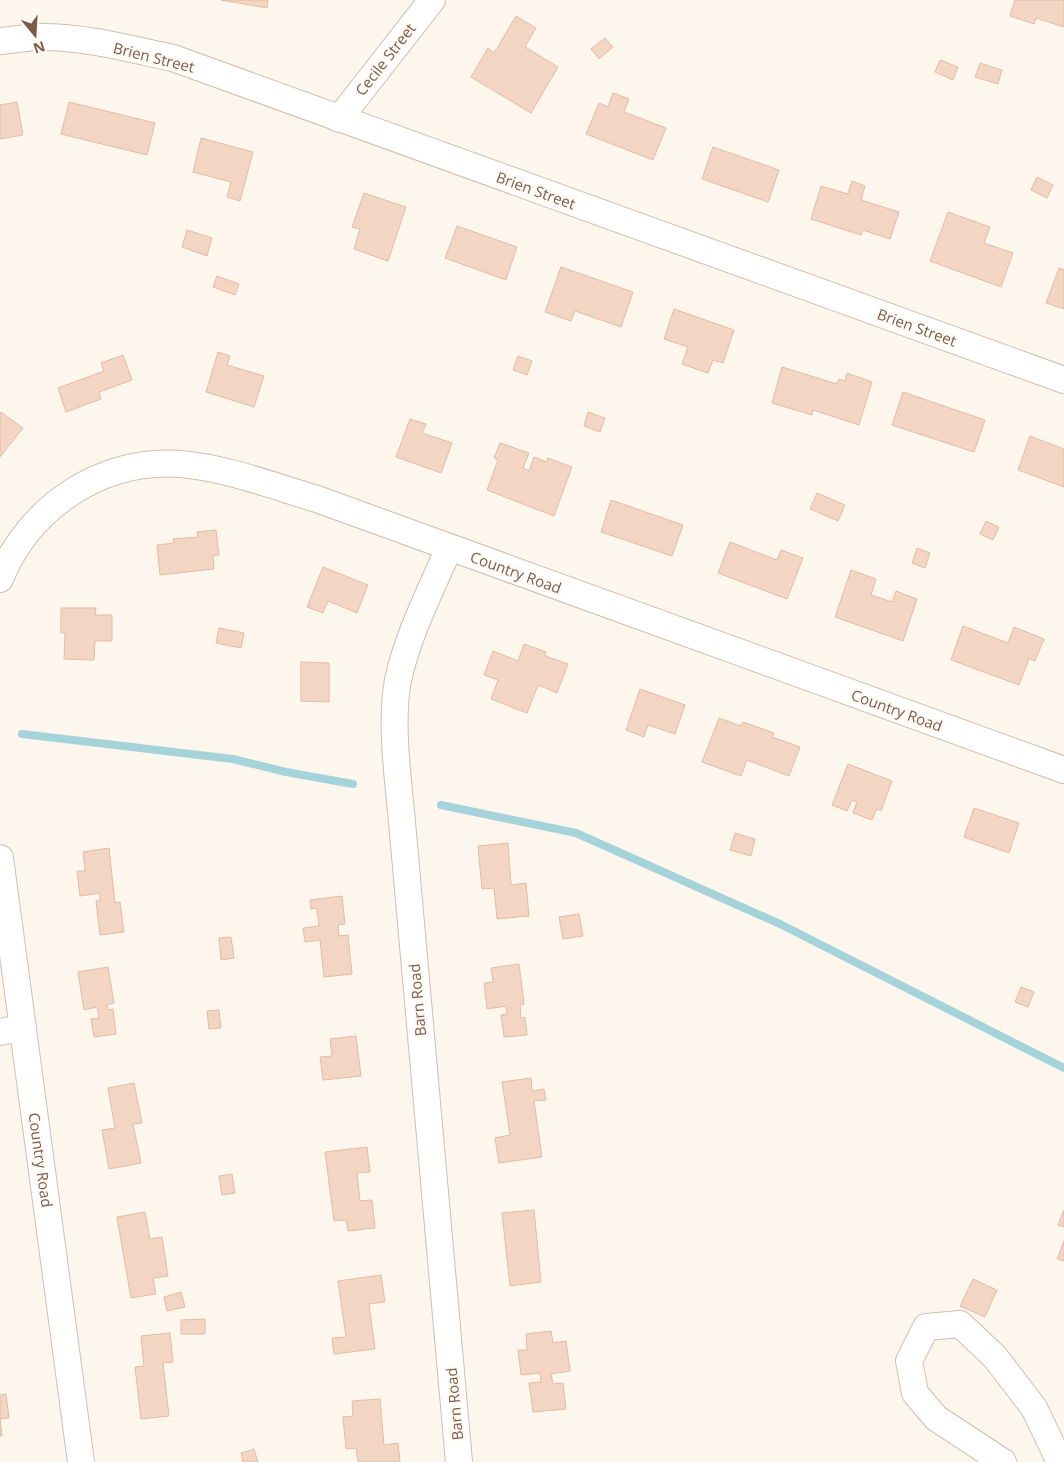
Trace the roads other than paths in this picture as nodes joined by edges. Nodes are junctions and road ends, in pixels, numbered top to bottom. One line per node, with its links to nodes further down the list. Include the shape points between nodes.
1 (432, 0): 3 (street, Cecile Street)
2 (0, 41): 3 (street, Brien Street, via 42,37 72,39 172,58)
3 (339, 119): 4 (street, Brien Street)
4 (1064, 380)
5 (449, 548): 6 (street, Country Road, via 317,499 242,477 181,464 148,465 98,478 66,495 28,532); 7 (street, Country Road); 11 (street, Barn Road, via 402,664 396,696 396,728)
6 (0, 579)
7 (1064, 770)
8 (0, 858): 9 (street, Country Road)
9 (11, 1030): 10 (street, Country Road)
10 (80, 1462)
11 (459, 1462)
12 (1003, 1462): 13 (street, via 936,1418 915,1393 909,1361 926,1327 960,1324 995,1357 1034,1408)
13 (1060, 1462)

